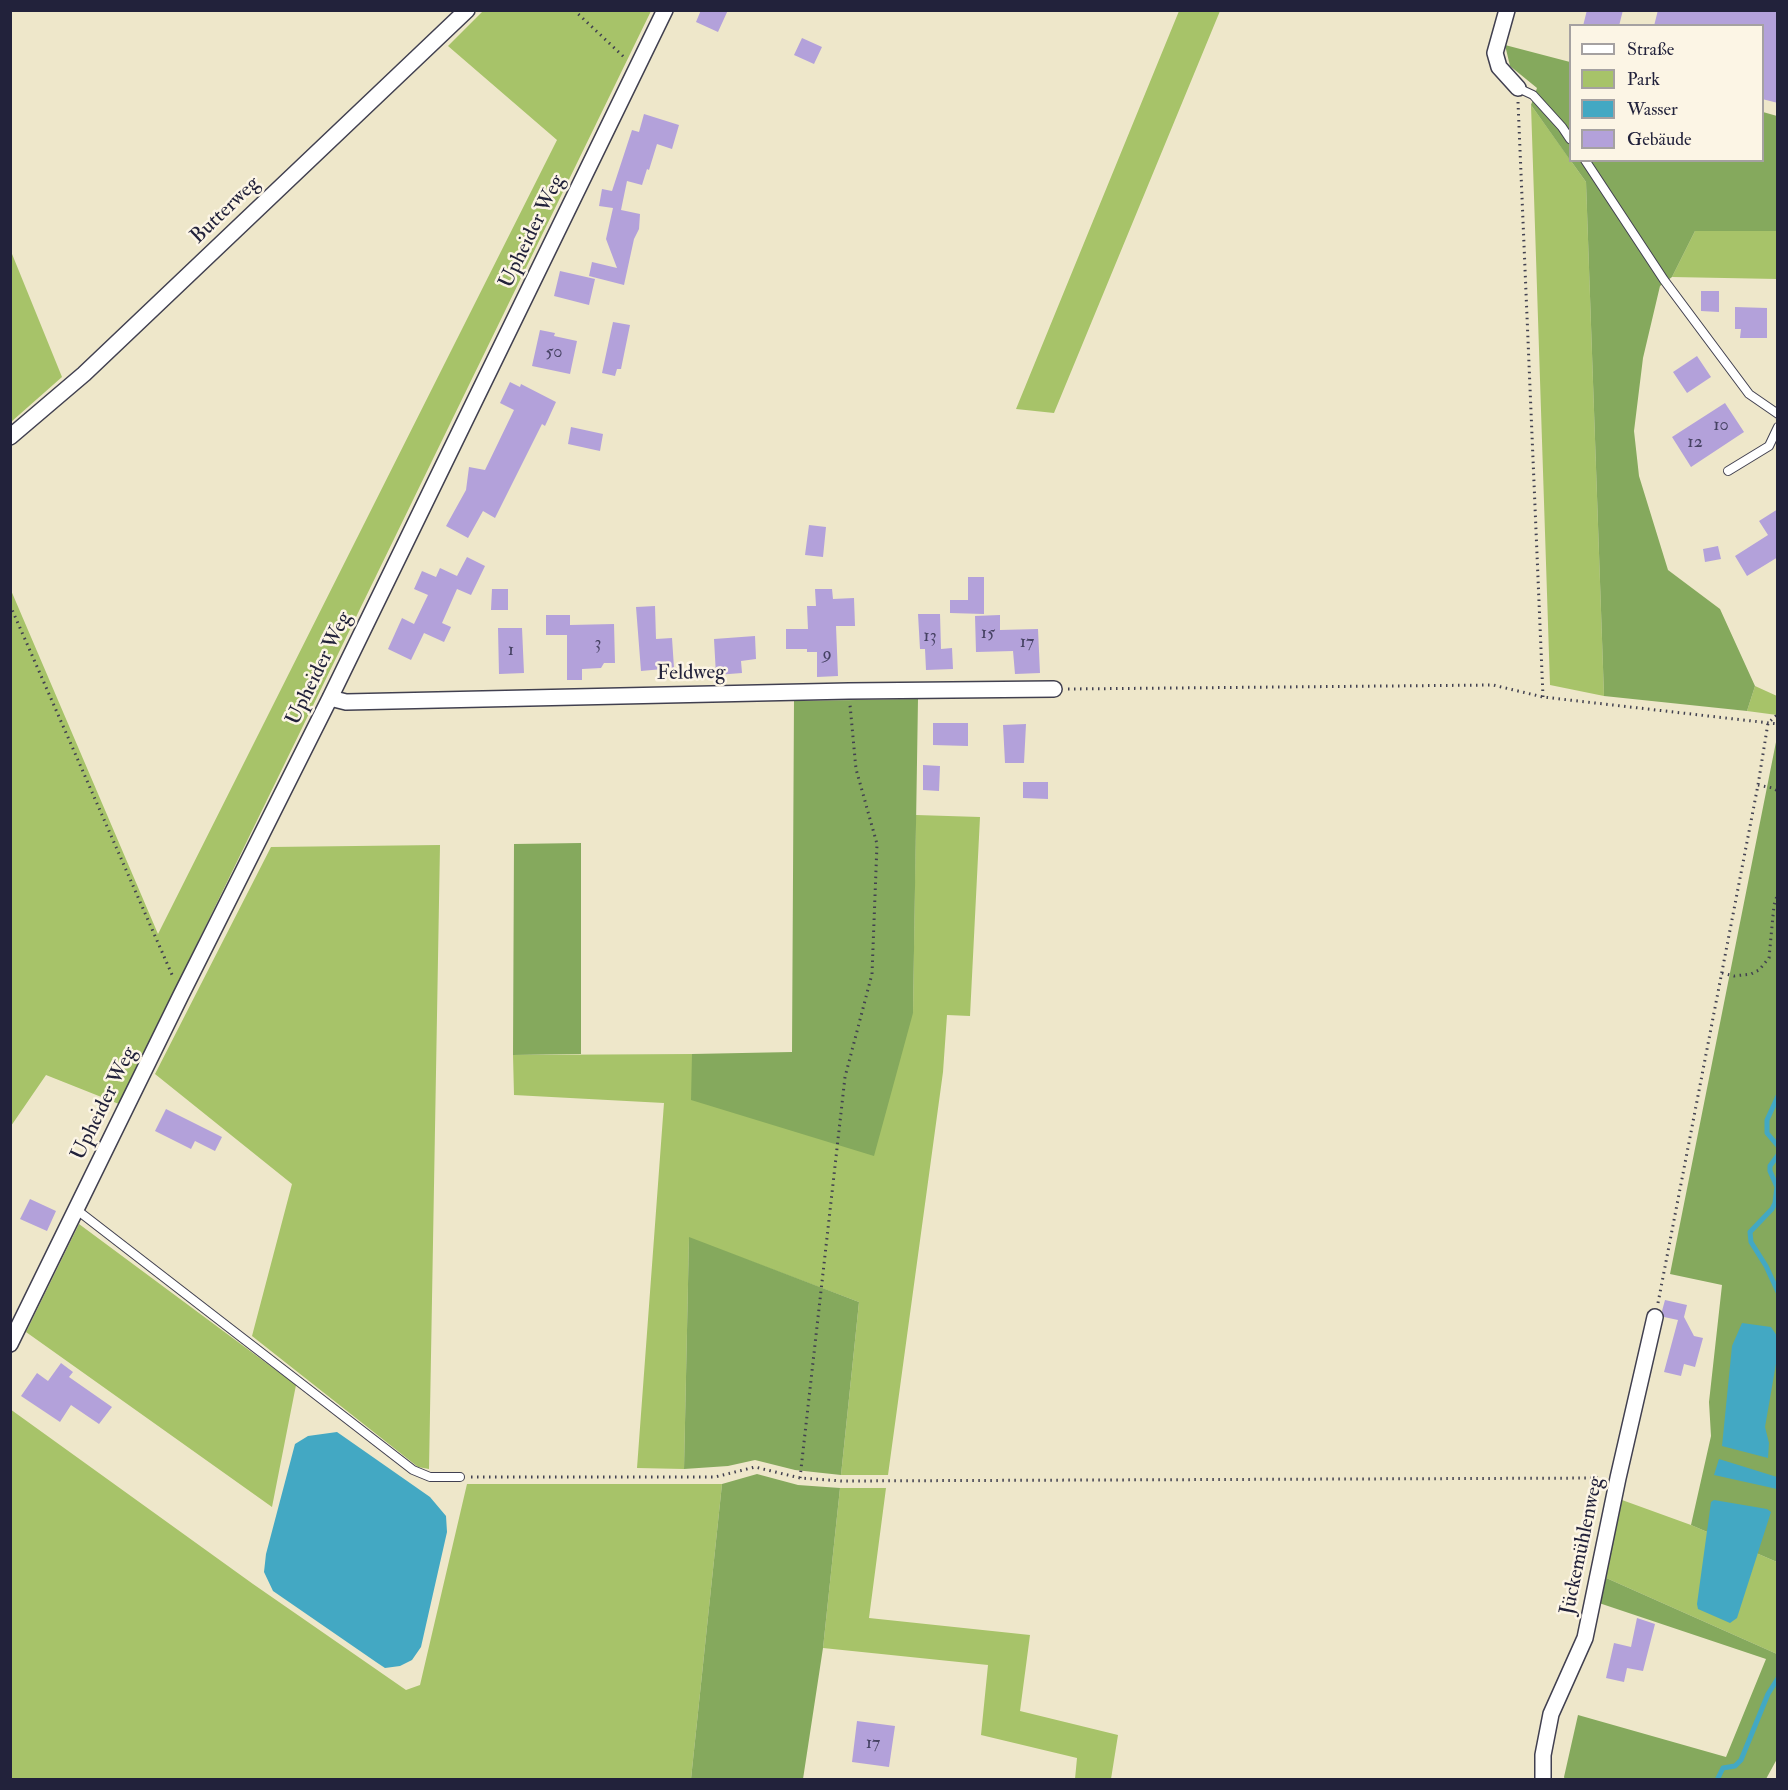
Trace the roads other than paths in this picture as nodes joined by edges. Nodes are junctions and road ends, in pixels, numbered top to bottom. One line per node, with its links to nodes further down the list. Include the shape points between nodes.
1 (467, 10): 9 (street, Butterweg, via 84,374)
2 (665, 10): 12 (street, Upheider Weg)
3 (1507, 10): 4 (street, via 1495,53 1499,67)
4 (1518, 88): 5 (lane, via 1533,95)
5 (1569, 138)
6 (1585, 162): 7 (lane, via 1664,280 1749,394)
7 (1778, 414)
8 (1778, 427): 10 (lane, via 1769,446)
9 (10, 437)
10 (1728, 471)
11 (1054, 689): 12 (street, Feldweg, via 358,702)
12 (330, 698): 13 (street, Upheider Weg)
13 (77, 1210): 15 (street, Upheider Weg); 16 (lane, via 413,1470 430,1477)
14 (1655, 1317): 17 (street, Jückemühlenweg, via 1585,1638 1551,1714)
15 (10, 1344)
16 (460, 1477)
17 (1543, 1779)

